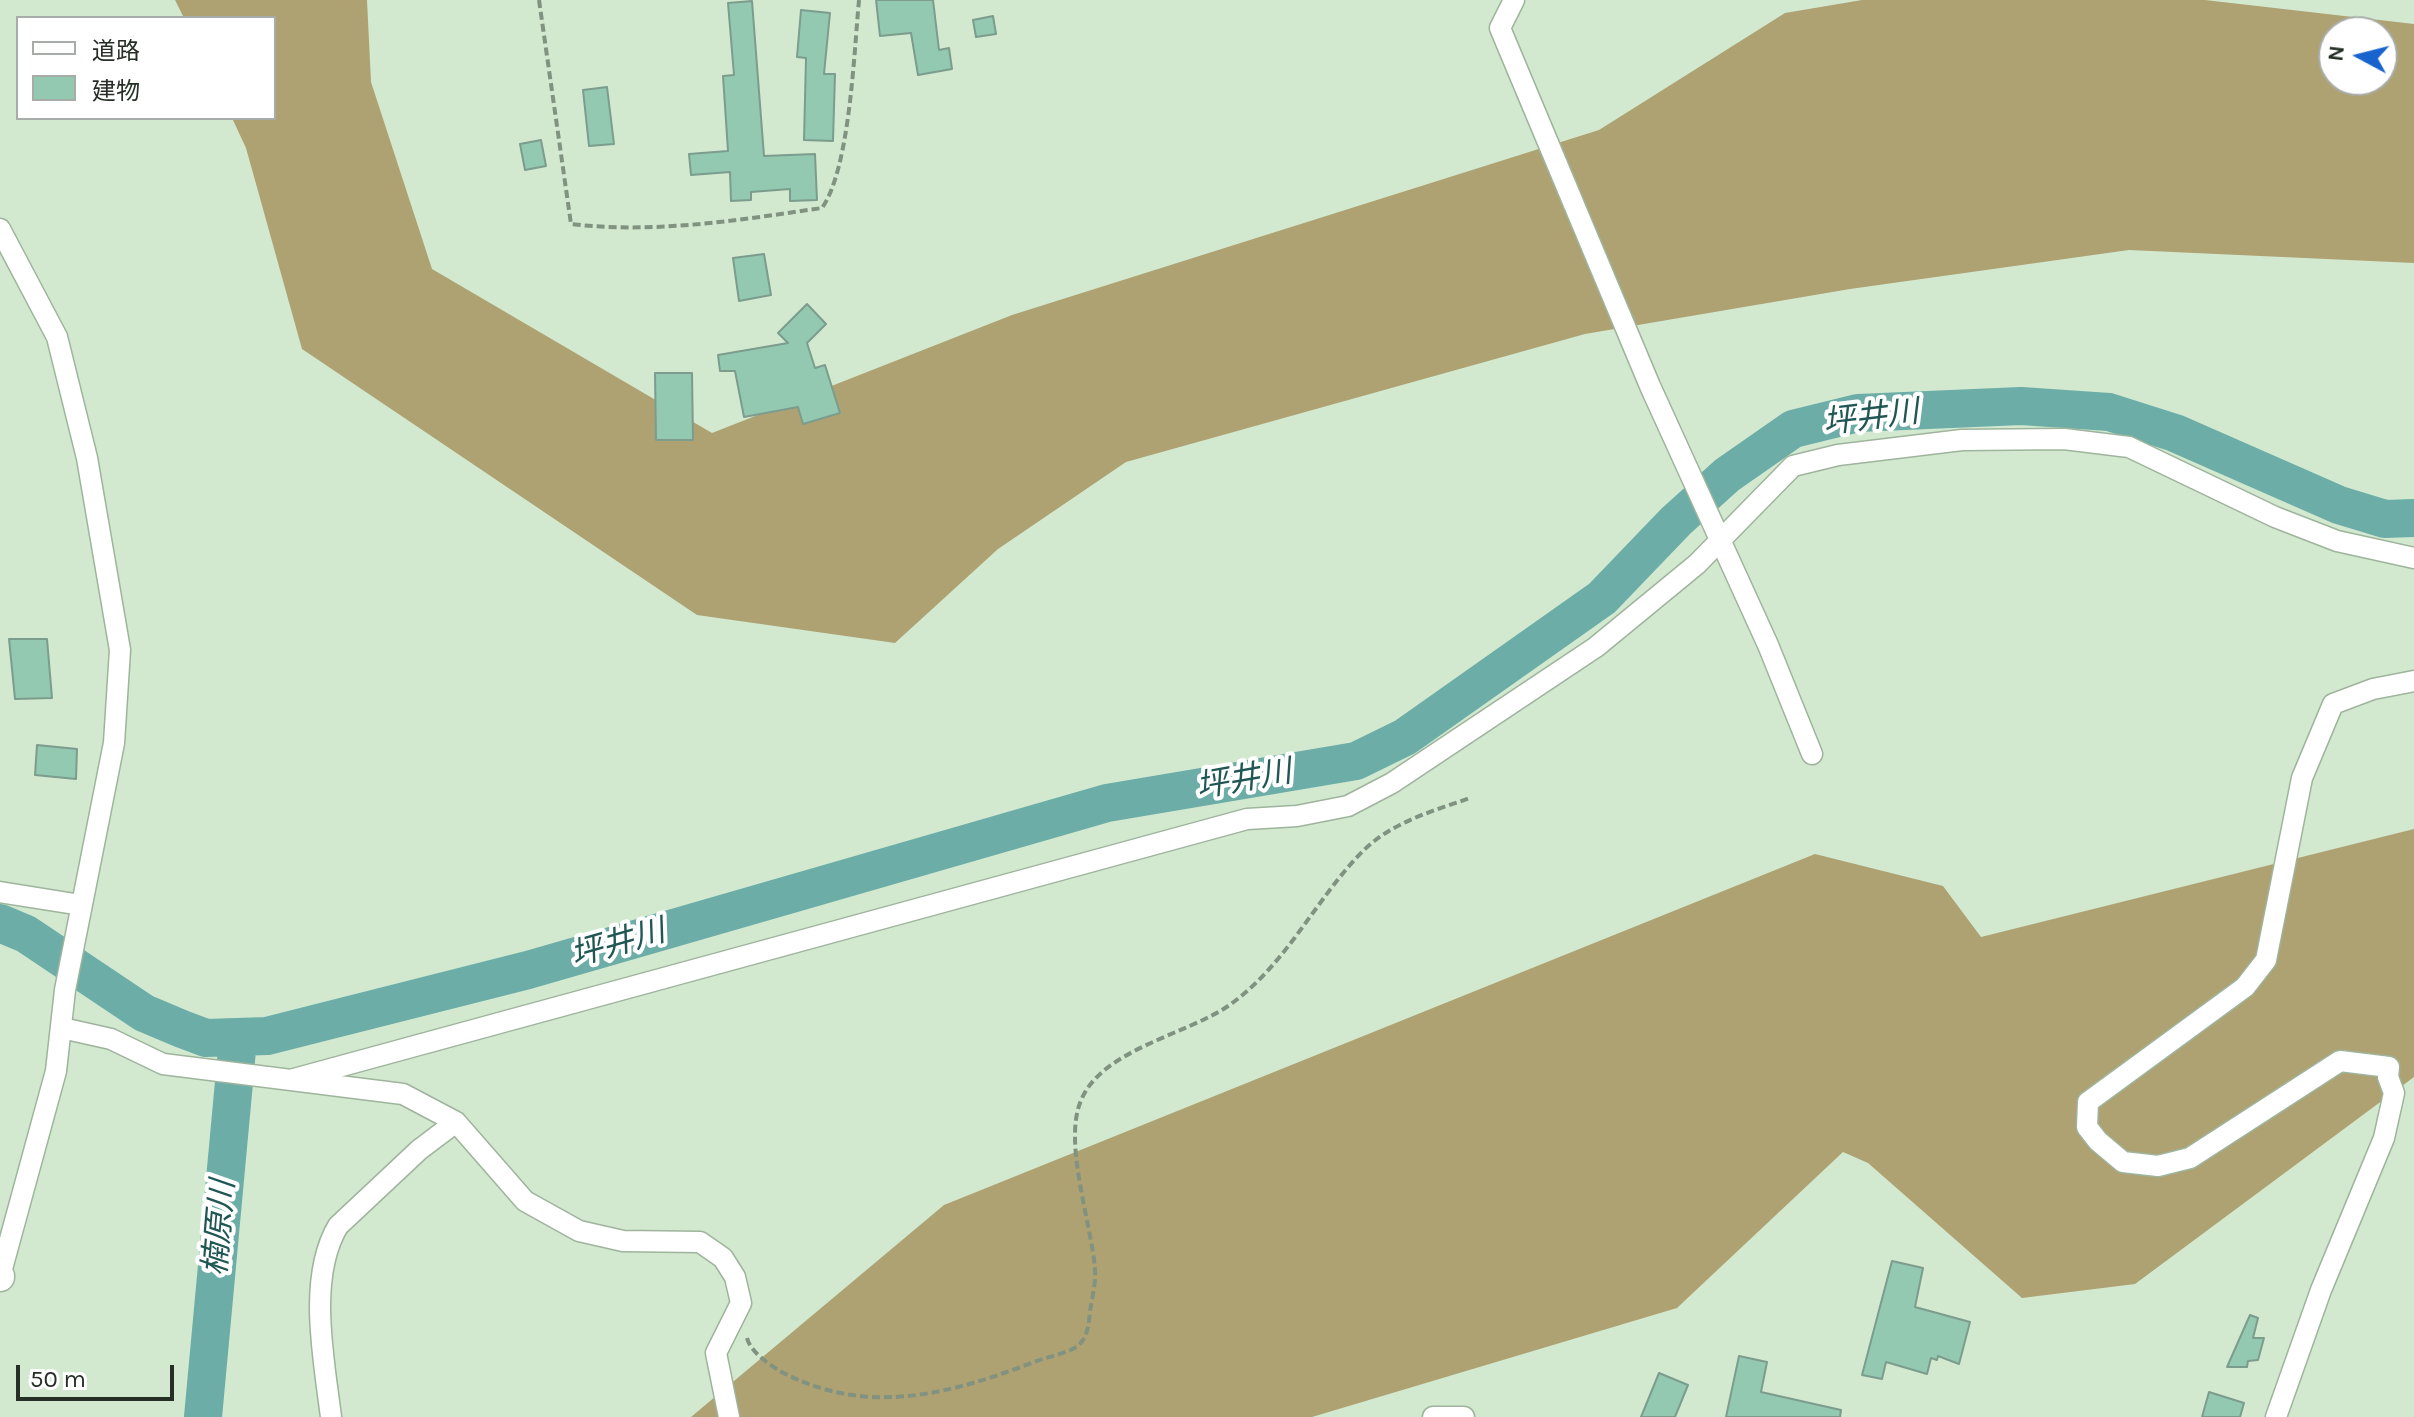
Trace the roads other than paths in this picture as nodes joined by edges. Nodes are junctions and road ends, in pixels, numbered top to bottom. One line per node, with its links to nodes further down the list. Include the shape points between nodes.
1 (1514, 0): 3 (street, via 1500,28)
2 (0, 229): 8 (street, via 57,337 87,458 120,650 114,743)
3 (1720, 539): 4 (street, via 1793,466 1838,455 1962,440 2064,439 2129,447 2275,517 2337,541); 6 (street); 10 (street, via 1596,647 1392,783 1348,806 1247,819)
4 (2414, 558)
5 (2414, 681): 17 (street, via 2333,704 2302,778 2266,960 2245,987 2088,1102 2087,1127 2098,1141 2123,1162 2158,1166 2190,1158 2340,1061 2389,1067 2394,1093 2384,1138)
6 (1812, 754)
7 (0, 892): 8 (street)
8 (81, 905): 9 (street)
9 (62, 1028): 10 (street, via 111,1039 163,1064); 12 (street, via 41,1133)
10 (294, 1079): 11 (street, via 403,1094)
11 (456, 1122): 13 (street, via 419,1150 331,1238 322,1268 322,1352); 14 (street, via 525,1201 579,1231 608,1238 700,1242 723,1258 735,1277 741,1303 716,1353)
12 (0, 1276)
13 (331, 1417)
14 (729, 1417)
15 (1433, 1417): 16 (street)
16 (1464, 1417)
17 (2276, 1417)

